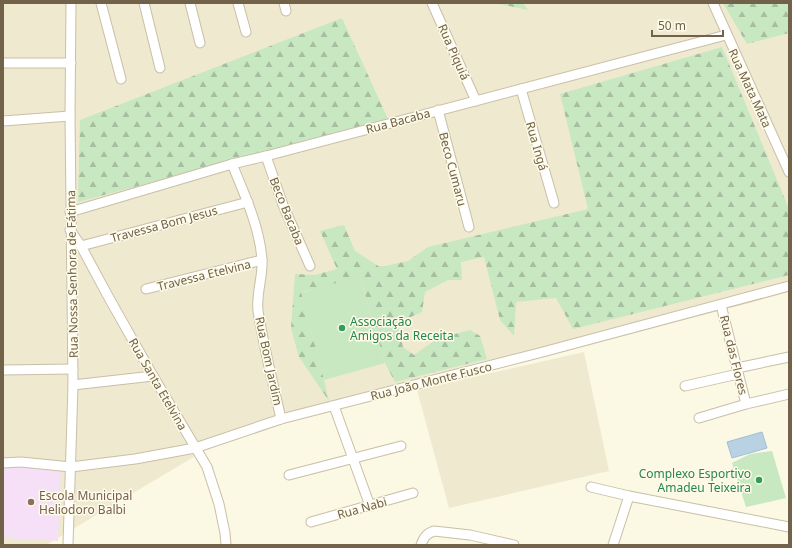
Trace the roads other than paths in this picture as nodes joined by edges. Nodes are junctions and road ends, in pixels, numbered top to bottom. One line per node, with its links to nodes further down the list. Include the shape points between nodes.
1 (71, 3): 12 (street, Rua Nossa Senhora de Fátima)
2 (101, 3): 14 (street)
3 (144, 3): 13 (street)
4 (190, 3): 10 (street)
5 (238, 3): 8 (street)
6 (432, 3): 16 (street, Rua Piquiá)
7 (713, 3): 9 (street, Rua Mata Mata)
8 (246, 32)
9 (726, 35): 15 (street, Rua Bacaba); 22 (street, Rua Mata Mata)
10 (200, 43)
11 (3, 63): 12 (street)
12 (71, 63): 18 (street, Rua Nossa Senhora de Fátima)
13 (160, 68)
14 (121, 79)
15 (520, 89): 16 (street, Rua Bacaba); 24 (street, Rua Ingá)
16 (476, 101): 17 (street, Rua Bacaba)
17 (438, 110): 20 (street, Rua Bacaba); 26 (street, Beco Cumaru)
18 (70, 116): 19 (street); 25 (street, Rua Nossa Senhora de Fátima)
19 (3, 121)
20 (266, 156): 21 (street, Rua Bacaba); 30 (street, Beco Bacaba)
21 (232, 164): 23 (street, Rua Bom Jardim); 25 (street, Rua Bacaba)
22 (789, 172)
23 (248, 202): 28 (street, Travessa Bom Jesus); 29 (street, Rua Bom Jardim)
24 (554, 203)
25 (70, 212): 27 (street, Rua Nossa Senhora de Fátima)
26 (469, 227)
27 (70, 230): 28 (street, Rua Santa Etelvina); 35 (street, Rua Nossa Senhora de Fátima)
28 (81, 246): 38 (street, Rua Santa Etelvina)
29 (262, 260): 32 (street, Travessa Etelvina); 45 (street, Rua Bom Jardim, via 258,309)
30 (310, 266)
31 (789, 286): 33 (street, Rua João Monte Fusco)
32 (146, 289)
33 (721, 305): 37 (street, Rua das Flores); 43 (street, Rua João Monte Fusco)
34 (789, 357): 37 (street)
35 (73, 369): 36 (street); 39 (street, Rua Nossa Senhora de Fátima)
36 (3, 370)
37 (737, 371): 40 (street); 42 (street, Rua das Flores)
38 (153, 376): 39 (street); 47 (street, Rua Santa Etelvina)
39 (73, 385): 50 (street, Rua Nossa Senhora de Fátima)
40 (685, 386)
41 (789, 394): 42 (street)
42 (746, 404): 44 (street)
43 (334, 406): 45 (street, Rua João Monte Fusco); 48 (street)
44 (699, 418)
45 (281, 419): 47 (street, Rua João Monte Fusco)
46 (400, 446): 48 (street)
47 (195, 448): 50 (street, Rua João Monte Fusco); 59 (street, Rua Santa Etelvina, via 207,467 220,504)
48 (352, 458): 51 (street); 55 (street)
49 (3, 463): 50 (street, Rua João Monte Fusco, via 21,462)
50 (71, 467): 58 (street, Rua Nossa Senhora de Fátima)
51 (289, 475)
52 (591, 486): 54 (street)
53 (413, 493): 55 (street, Rua Nabi)
54 (629, 496): 57 (street); 62 (street)
55 (370, 506): 56 (street, Rua Nabi)
56 (311, 522)
57 (789, 527)
58 (68, 545)
59 (226, 545)
60 (421, 545): 61 (street, via 424,536 434,531 470,535)
61 (514, 545)
62 (613, 545)

